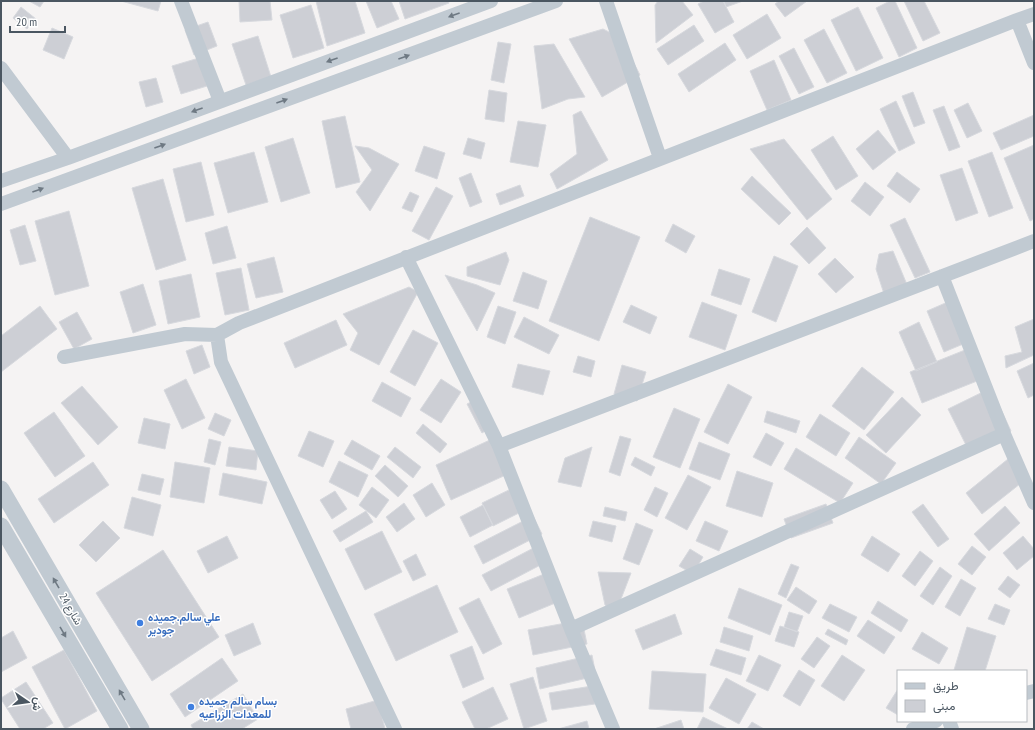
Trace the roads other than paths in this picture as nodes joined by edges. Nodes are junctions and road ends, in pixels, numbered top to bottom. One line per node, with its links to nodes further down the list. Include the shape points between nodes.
1 (181, 1): 9 (street)
2 (491, 1): 9 (street, one-way to 9)
3 (556, 1): 13 (street, one-way to 3)
4 (606, 1): 11 (street)
5 (1034, 14): 6 (street)
6 (1017, 20): 7 (street); 11 (street)
7 (1034, 64)
8 (1, 68): 10 (street)
9 (220, 101): 10 (street, one-way to 10)
10 (68, 158): 12 (street)
11 (660, 158): 15 (street)
12 (1, 181)
13 (1, 204)
14 (1034, 241): 16 (street)
15 (406, 257): 17 (street, via 239,323); 20 (street)
16 (942, 276): 19 (street); 20 (street)
17 (217, 335): 18 (street, via 185,334); 28 (street, via 222,362)
18 (64, 357)
19 (1004, 434): 22 (street); 24 (street)
20 (499, 446): 24 (street)
21 (1, 489): 27 (street, شارع 24, one-way to 21)
22 (1034, 502)
23 (1, 526): 26 (street, شارع 24, one-way to 26)
24 (571, 629): 29 (street)
25 (933, 722): 30 (street)
26 (115, 727)
27 (141, 729)
28 (395, 729)
29 (613, 729)
30 (913, 729)

